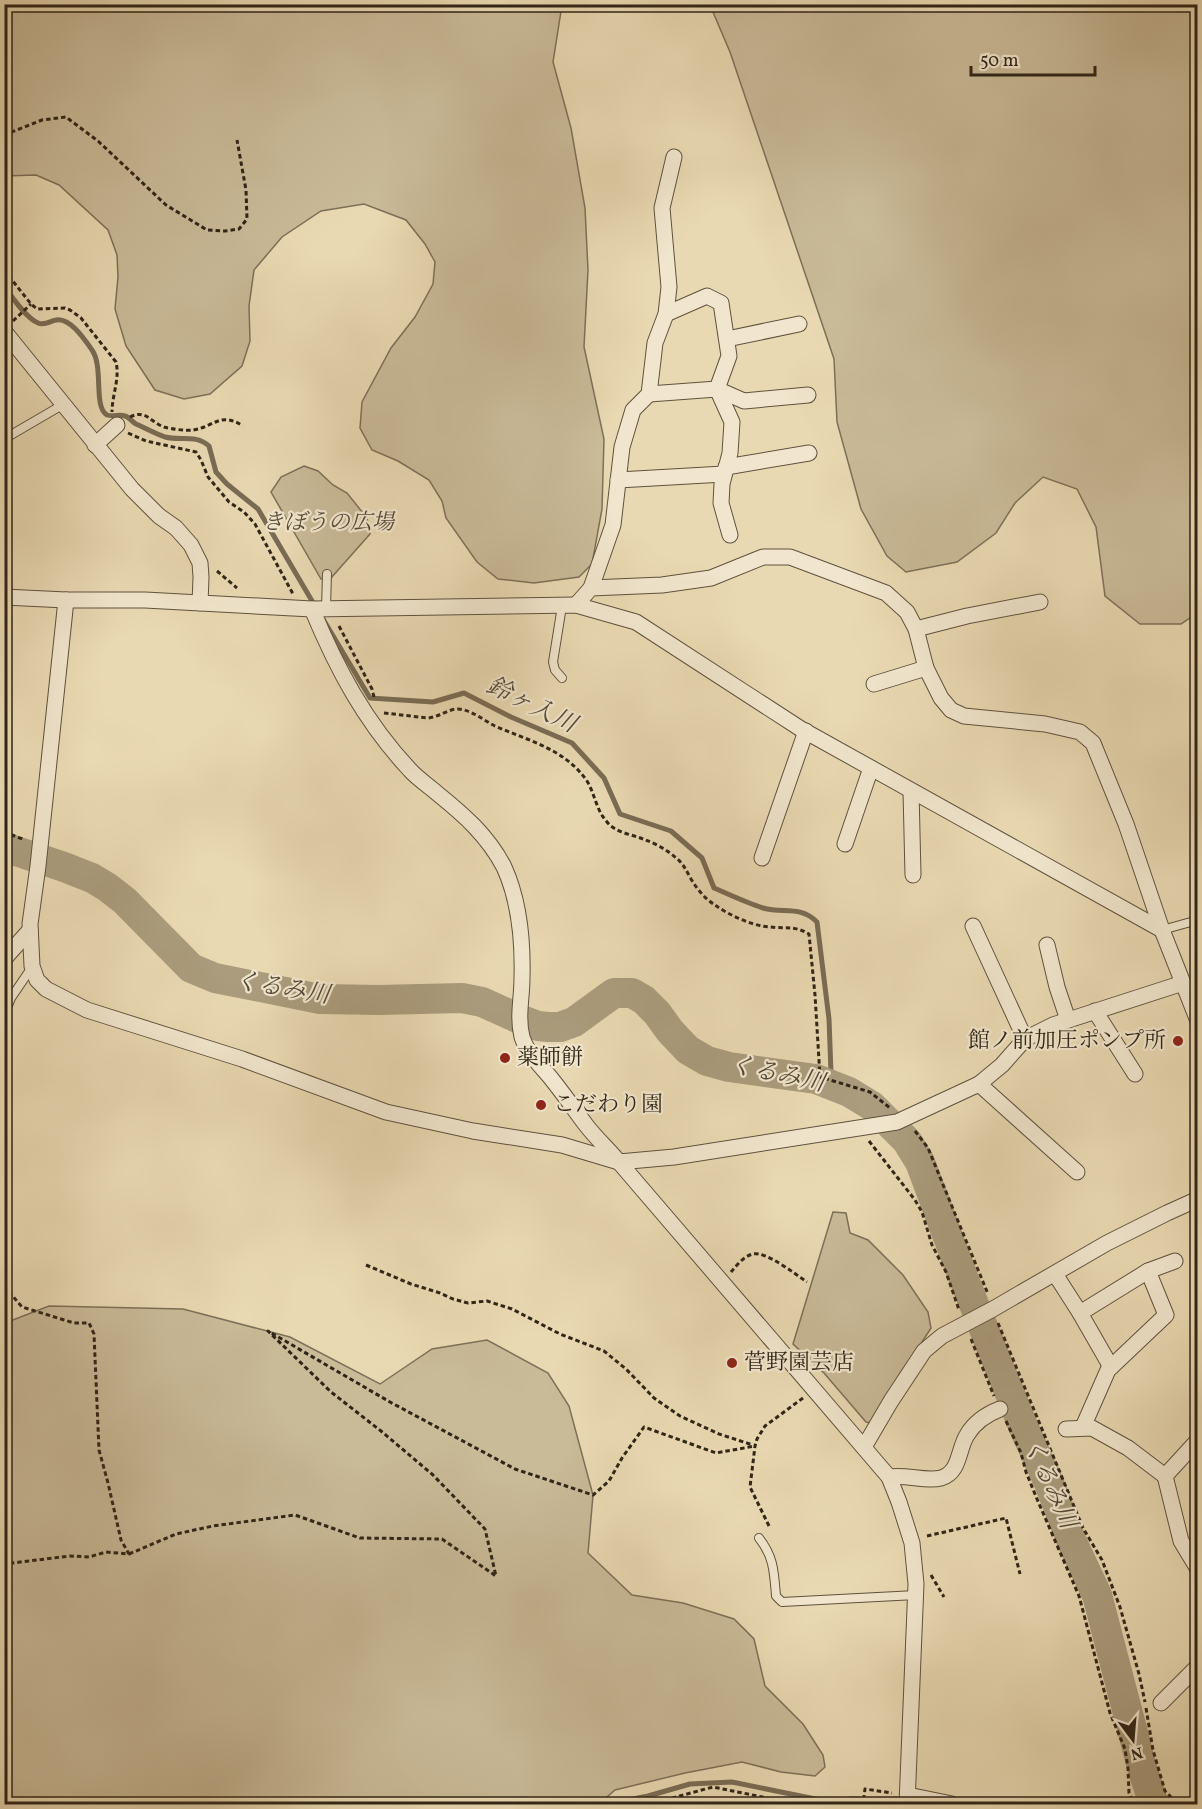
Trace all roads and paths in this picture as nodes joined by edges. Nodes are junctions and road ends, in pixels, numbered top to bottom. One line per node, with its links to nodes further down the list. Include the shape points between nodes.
1 (4, 135): 2 (path, via 42,120 66,117 98,141 166,205 207,230 225,231 239,229 248,219)
2 (237, 140)
3 (674, 157): 7 (street, via 662,208 669,287)
4 (4, 270): 5 (path)
5 (32, 304): 6 (path); 15 (path, via 37,309 70,310 116,362 112,399)
6 (21, 314)
7 (666, 314): 10 (street, via 706,296 721,303); 12 (street, via 655,343)
8 (799, 324): 10 (street)
9 (4, 331): 14 (street)
10 (727, 339): 11 (street, via 729,356)
11 (717, 389): 12 (street); 13 (street, via 744,402); 20 (street, via 732,422)
12 (650, 394): 21 (street, via 633,410 622,447)
13 (808, 395)
14 (64, 404): 17 (lane); 18 (street)
15 (116, 421): 16 (path, via 138,414 166,428 193,430 223,419); 18 (street); 32 (path, via 126,433 146,441 196,452 208,477 255,524 287,582)
16 (243, 426)
17 (4, 439)
18 (95, 445): 23 (street, via 132,489 176,528)
19 (809, 453): 20 (street)
20 (725, 470): 21 (street); 22 (street, via 721,502)
21 (618, 480): 25 (street, via 613,525)
22 (730, 535)
23 (195, 552): 29 (street, via 200,563); 30 (path)
24 (327, 574): 32 (lane)
25 (591, 588): 31 (street); 34 (street, via 711,578 763,557 790,557 886,593 908,612)
26 (4, 597): 27 (street)
27 (66, 600): 29 (street); 45 (street)
28 (1040, 602): 34 (street)
29 (200, 603): 30 (street)
30 (256, 605): 32 (street)
31 (569, 606): 32 (street); 36 (lane, via 553,662); 40 (street, via 636,622)
32 (312, 608): 39 (street, via 327,645)
33 (339, 626): 38 (path)
34 (916, 629): 35 (street)
35 (926, 668): 37 (street); 51 (street, via 941,698 951,710 964,716 1045,724 1080,732 1093,743)
36 (562, 678)
37 (874, 684)
38 (374, 695)
39 (363, 710): 63 (path, via 428,718 452,710 468,711 554,751 588,783 607,823 675,857 701,894 716,906 754,924 798,928 809,934 820,1077 870,1092); 65 (street, via 411,772 476,826 504,868 520,925 522,1037 531,1055)
40 (806, 731): 41 (street); 46 (street)
41 (871, 768): 42 (street); 44 (street)
42 (911, 791): 47 (street); 51 (street)
43 (4, 832): 45 (path)
44 (845, 844)
45 (40, 846): 50 (street)
46 (762, 858)
47 (913, 875)
48 (1197, 920): 51 (lane)
49 (973, 926): 60 (street)
50 (30, 930): 53 (street); 54 (street)
51 (1162, 930): 55 (street)
52 (1047, 945): 59 (street)
53 (4, 959)
54 (33, 966): 58 (lane); 65 (street, via 37,980 46,989 87,1010 242,1059 386,1112 562,1145)
55 (1183, 983): 56 (street); 57 (street)
56 (1095, 1011): 59 (street); 61 (street)
57 (1196, 1014)
58 (4, 1015)
59 (1068, 1020): 60 (street)
60 (1025, 1039): 62 (street)
61 (1135, 1074)
62 (980, 1084): 63 (street); 66 (street)
63 (900, 1121): 64 (street); 75 (path, via 918,1134 927,1148)
64 (864, 1127): 65 (street); 77 (path, via 919,1206)
65 (619, 1162): 72 (street)
66 (1077, 1172)
67 (1197, 1199): 71 (street, via 1107,1243)
68 (1175, 1261): 70 (street)
69 (366, 1265): 84 (path, via 453,1299 468,1303 487,1301 512,1309 604,1351 654,1398 680,1416)
70 (1148, 1271): 76 (street); 78 (street, via 1166,1315)
71 (1055, 1274): 75 (street); 76 (street)
72 (722, 1282): 73 (path, via 745,1257 754,1254 764,1254); 79 (street)
73 (807, 1282)
74 (4, 1286): 91 (path, via 22,1307 74,1323 89,1323 94,1334 99,1450 121,1540)
75 (993, 1309): 77 (street); 104 (path, via 1083,1528 1102,1560 1120,1607 1165,1791)
76 (1080, 1313): 78 (street)
77 (964, 1323): 80 (path); 85 (street, via 924,1351)
78 (1111, 1367): 81 (street)
79 (814, 1389): 84 (path, via 765,1426); 85 (street)
80 (1000, 1409): 87 (street, via 988,1413 966,1435 948,1475 924,1479); 103 (path, via 1079,1596 1110,1713 1125,1749)
81 (1083, 1427): 82 (street); 86 (street, via 1128,1448)
82 (1066, 1429)
83 (1197, 1440): 86 (street)
84 (755, 1446): 88 (path, via 750,1487); 91 (path, via 716,1453 644,1427 609,1481 592,1495 514,1469 268,1331 331,1392 433,1475 485,1528 496,1576 442,1539 360,1538 295,1515 176,1534)
85 (864, 1447): 87 (street)
86 (1165, 1476): 93 (street, via 1181,1541)
87 (889, 1477): 90 (street)
88 (769, 1526)
89 (759, 1538): 95 (lane, via 773,1562 776,1596 782,1602)
90 (911, 1540): 94 (path, via 1006,1518); 95 (street)
91 (129, 1554): 92 (path, via 106,1552)
92 (4, 1564)
93 (1197, 1569)
94 (1020, 1574)
95 (916, 1595): 98 (street)
96 (1197, 1666): 97 (street)
97 (1161, 1703)
98 (908, 1799): 101 (path, via 865,1790); 102 (street)
99 (650, 1804): 100 (path, via 713,1787)
100 (797, 1804)
101 (862, 1804)
102 (952, 1804)
103 (1134, 1804)
104 (1178, 1804)

